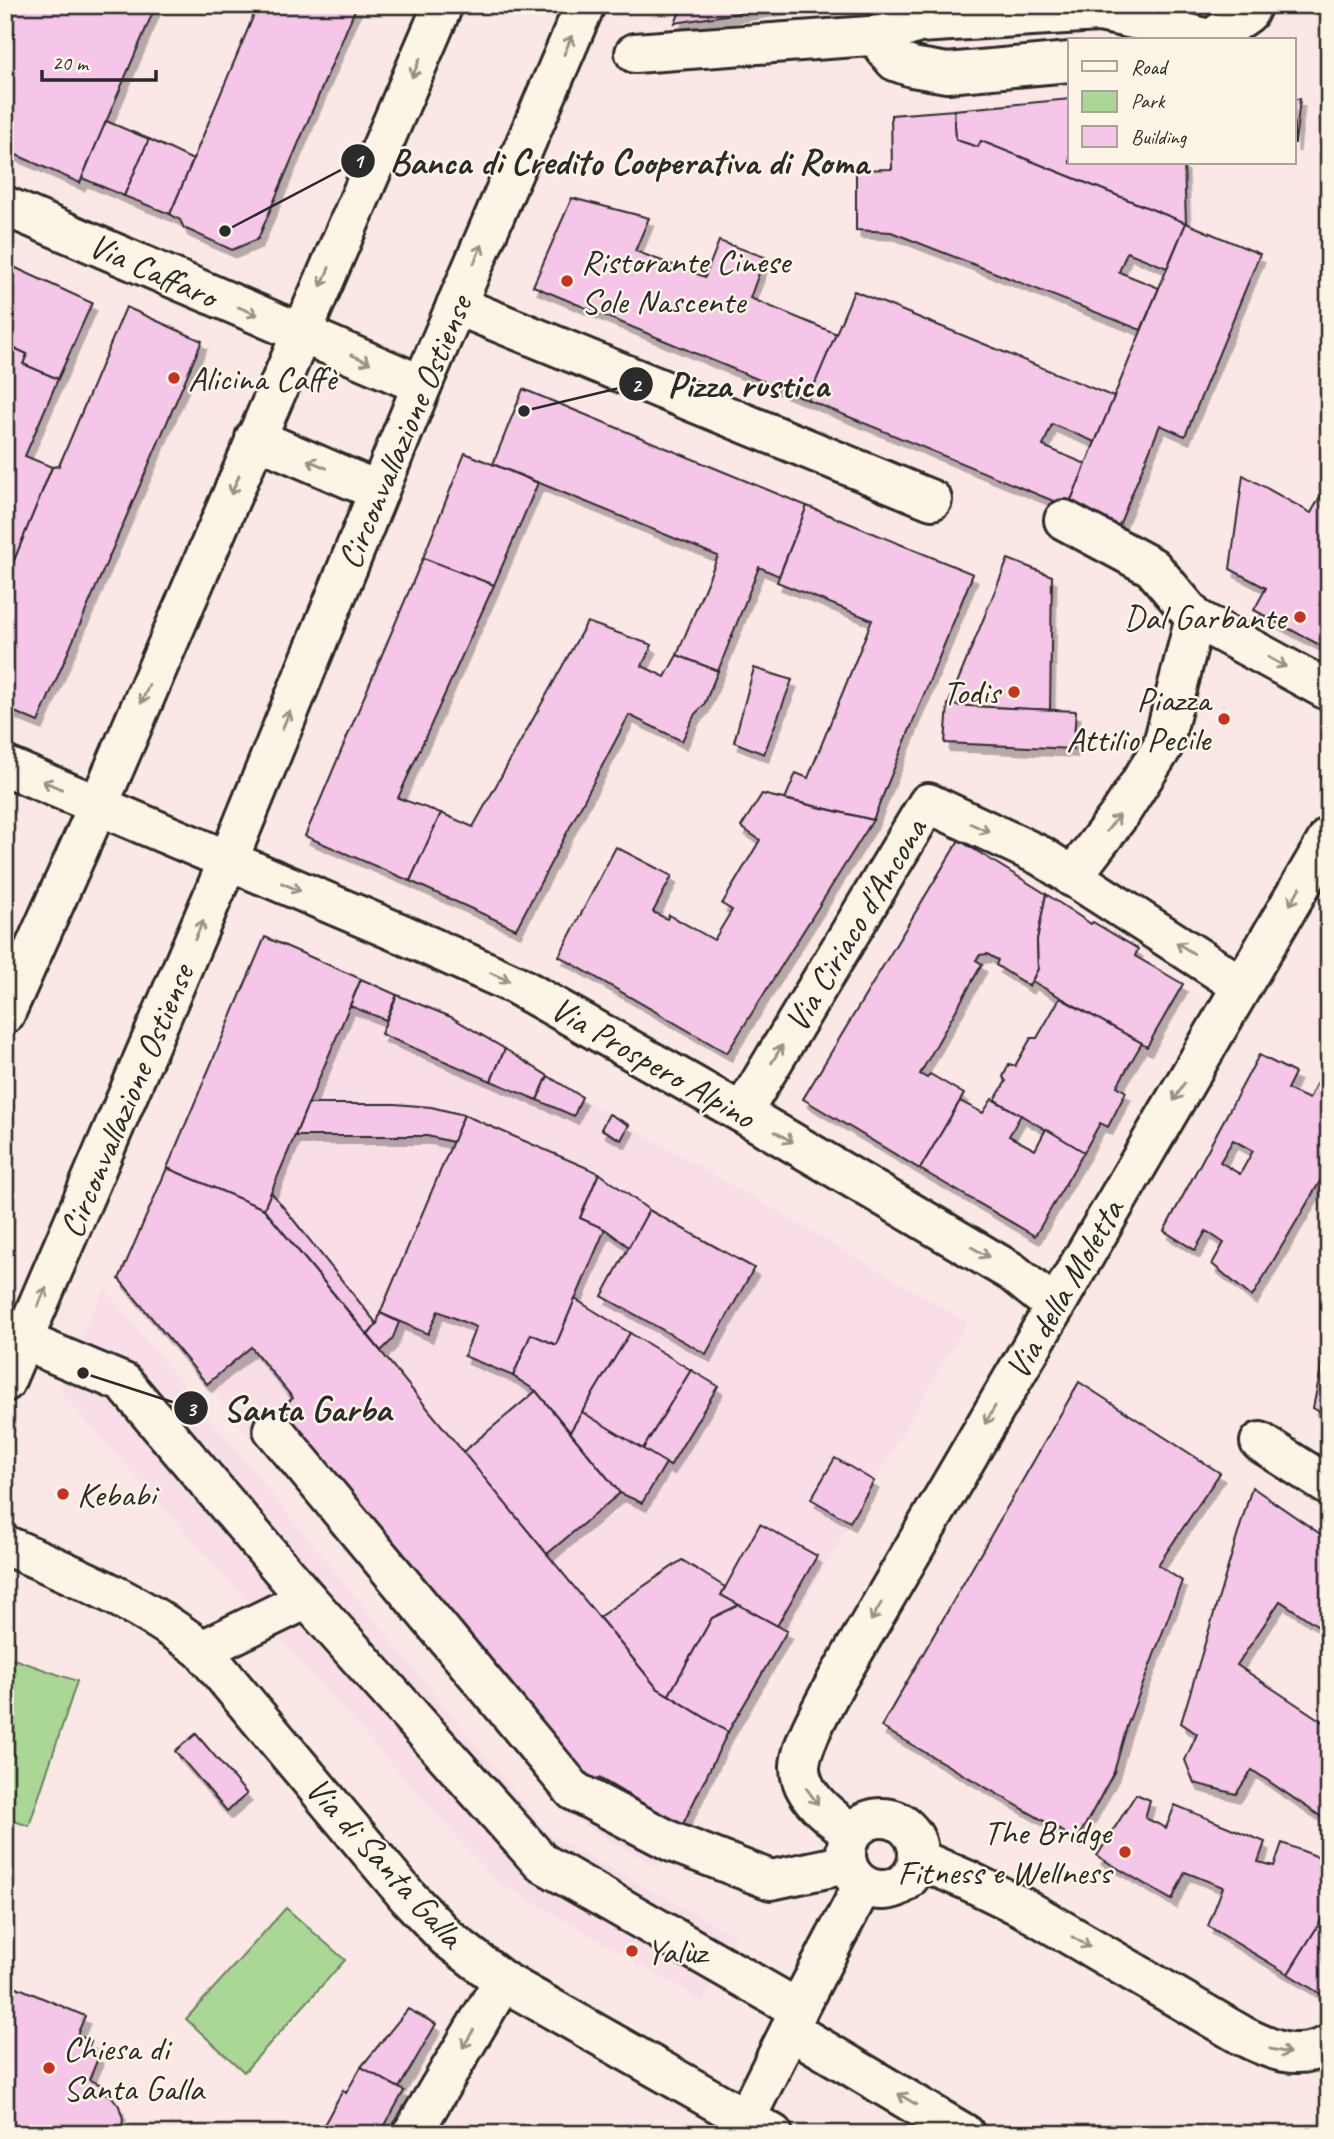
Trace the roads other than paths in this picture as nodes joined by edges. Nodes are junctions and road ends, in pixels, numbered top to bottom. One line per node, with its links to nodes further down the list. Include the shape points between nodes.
1 (443, 5): 11 (street, one-way to 11)
2 (585, 5): 10 (street, Circonvallazione Ostiense, one-way to 2)
3 (1253, 19): 6 (street)
4 (884, 35): 5 (street, via 919,23 1099,12); 7 (street); 8 (street, via 885,49 895,61 947,73)
5 (1204, 38)
6 (1215, 38)
7 (635, 53)
8 (1068, 62)
9 (5, 206): 11 (street, Via Caffaro, one-way to 11)
10 (456, 305): 12 (street, Circonvallazione Ostiense); 15 (street)
11 (301, 332): 12 (street, Via Caffaro, one-way to 12); 13 (street)
12 (422, 385): 14 (street, Circonvallazione Ostiense)
13 (256, 438): 14 (street, one-way to 13); 20 (street, one-way to 20)
14 (378, 491): 22 (street, Circonvallazione Ostiense, one-way to 14)
15 (932, 500)
16 (1064, 520): 17 (street, via 1152,567)
17 (1195, 618): 18 (street, one-way to 18); 23 (street, one-way to 17, via 1162,748)
18 (1329, 691)
19 (5, 766): 20 (street, one-way to 19)
20 (98, 806): 22 (street); 25 (street)
21 (1329, 837): 24 (street, Via della Moletta, one-way to 24)
22 (228, 861): 26 (street, Via Prospero Alpino, one-way to 26, via 516,985); 28 (street, Circonvallazione Ostiense, one-way to 22)
23 (1072, 877): 24 (street, one-way to 23); 26 (street, Via Ciriaco d'Ancona, one-way to 23, via 928,803 1041,856)
24 (1241, 986): 27 (street, Via della Moletta, one-way to 27)
25 (5, 1014)
26 (742, 1113): 27 (street, Via Prospero Alpino, one-way to 27, via 1012,1272)
27 (1054, 1306): 37 (street, Via della Moletta, one-way to 37, via 837,1679 805,1745 800,1768 805,1786 833,1820)
28 (14, 1337): 29 (street, Circonvallazione Ostiense); 34 (street, via 124,1383)
29 (5, 1382)
30 (273, 1429): 37 (street, via 574,1791 671,1842 771,1880)
31 (1260, 1443): 32 (street)
32 (1329, 1486)
33 (5, 1545): 35 (street, Via di Santa Galla, via 137,1606)
34 (307, 1599): 35 (street); 39 (street, via 541,1862)
35 (202, 1650): 38 (street, Via di Santa Galla, via 408,1897 447,1938)
36 (918, 1859): 37 (street, via 907,1880 886,1890 874,1889); 37 (street, via 914,1835 896,1820 883,1817 860,1825); 40 (street, one-way to 40, via 1022,1907 1268,2049 1295,2054)
37 (854, 1861): 39 (street)
38 (503, 1981): 41 (street, Via di Santa Galla); 42 (street, one-way to 42)
39 (794, 2020): 41 (street); 43 (street, one-way to 39)
40 (1329, 2045)
41 (752, 2128)
42 (412, 2134)
43 (965, 2134)

